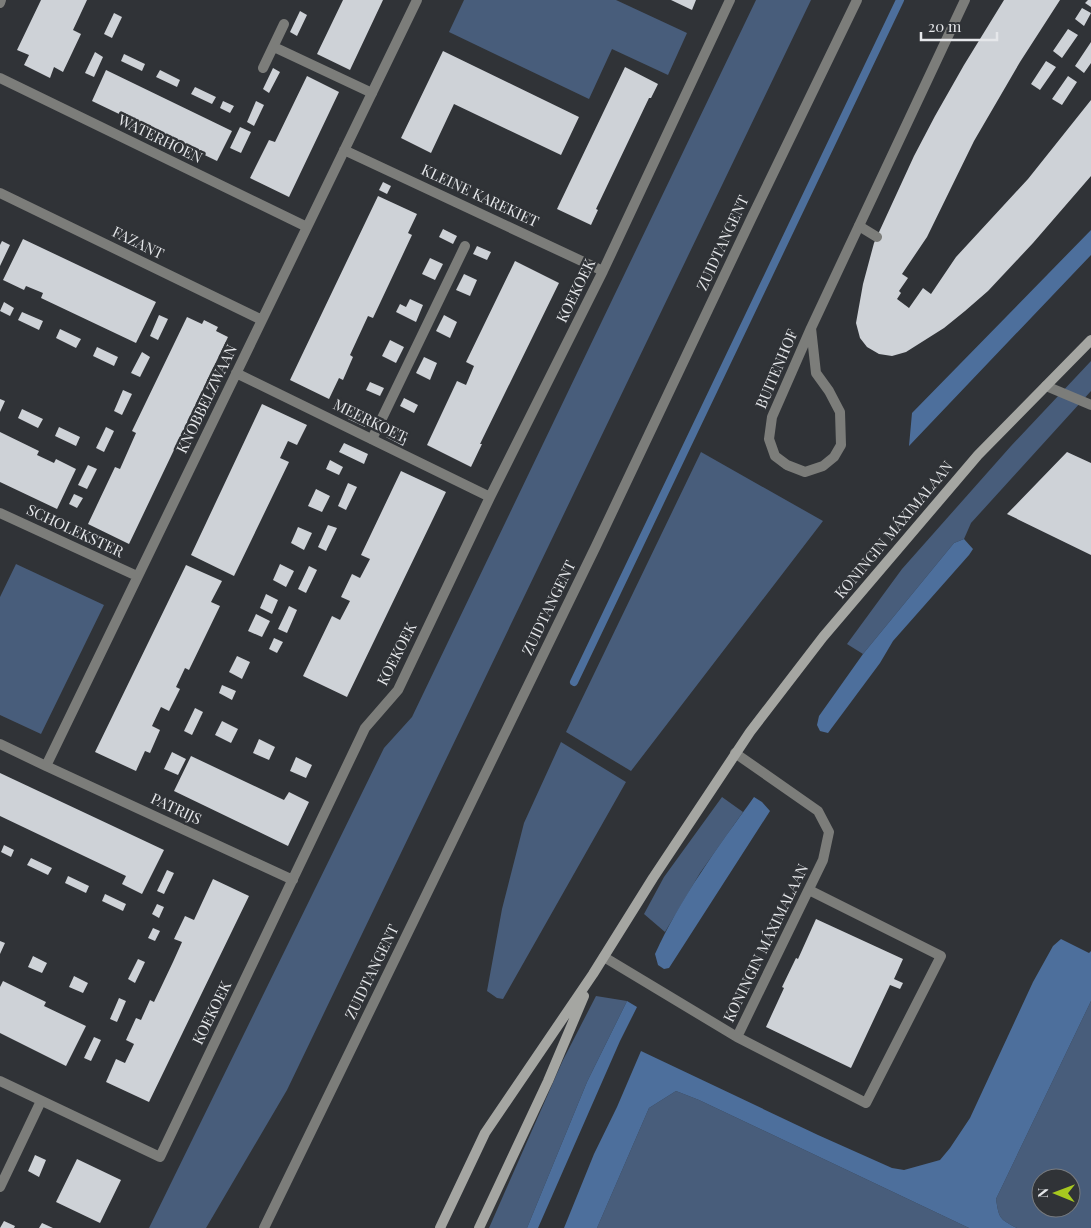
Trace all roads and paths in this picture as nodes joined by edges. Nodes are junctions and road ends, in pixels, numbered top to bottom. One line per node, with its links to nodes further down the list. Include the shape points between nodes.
1 (417, 0): 9 (street, KNOBBELZWAAN)
2 (730, 0): 16 (street, KOEKOEK)
3 (857, 0): 38 (street, ZUIDTANGENT)
4 (965, 0): 12 (street, BUITENHOF)
5 (284, 24): 6 (street)
6 (274, 47): 7 (street); 9 (street)
7 (263, 68)
8 (0, 78): 13 (street, WATERHOEN)
9 (372, 93): 10 (street, KNOBBELZWAAN)
10 (344, 150): 13 (street, KNOBBELZWAAN); 16 (street, KLEINE KAREKIET)
11 (0, 193): 17 (street, FAZANT)
12 (859, 226): 14 (street); 18 (street, BUITENHOF)
13 (307, 227): 17 (street, KNOBBELZWAAN)
14 (877, 237)
15 (465, 246): 23 (street)
16 (603, 271): 24 (street, KOEKOEK)
17 (262, 320): 20 (street, KNOBBELZWAAN)
18 (811, 328): 18 (street, BUITENHOF, via 772,417 769,439 775,456 805,472 823,466 841,445 840,412 816,373)
19 (1091, 340): 21 (main road, KONINGIN MÁXIMALAAN)
20 (236, 373): 23 (street, MEERKOET); 26 (street, KNOBBELZWAAN)
21 (1046, 386): 22 (street); 28 (main road, KONINGIN MÁXIMALAAN, via 978,455 823,637)
22 (1091, 405)
23 (372, 439): 24 (street, MEERKOET)
24 (490, 496): 30 (street, KOEKOEK, via 398,690 365,728)
25 (0, 513): 26 (street, SCHOLEKSTER)
26 (137, 576): 29 (street, KNOBBELZWAAN)
27 (0, 744): 29 (street)
28 (736, 753): 31 (street, KONINGIN MÁXIMALAAN, via 818,811 829,832 823,860); 32 (main road, KONINGIN MÁXIMALAAN)
29 (46, 766): 30 (street, PATRIJS)
30 (293, 880): 36 (street, KOEKOEK, via 160,1157)
31 (809, 890): 34 (street, KONINGIN MÁXIMALAAN); 34 (street, via 941,956 866,1103)
32 (604, 957): 33 (main road, KONINGIN MÁXIMALAAN); 34 (street, KONINGIN MÁXIMALAAN)
33 (594, 974): 39 (main road, KONINGIN MÁXIMALAAN, via 485,1133); 40 (main road, KONINGIN MÁXIMALAAN)
34 (737, 1037)
35 (0, 1081): 36 (street, KOEKOEK)
36 (41, 1101): 37 (street)
37 (0, 1187)
38 (264, 1228)
39 (440, 1228)
40 (480, 1228)

